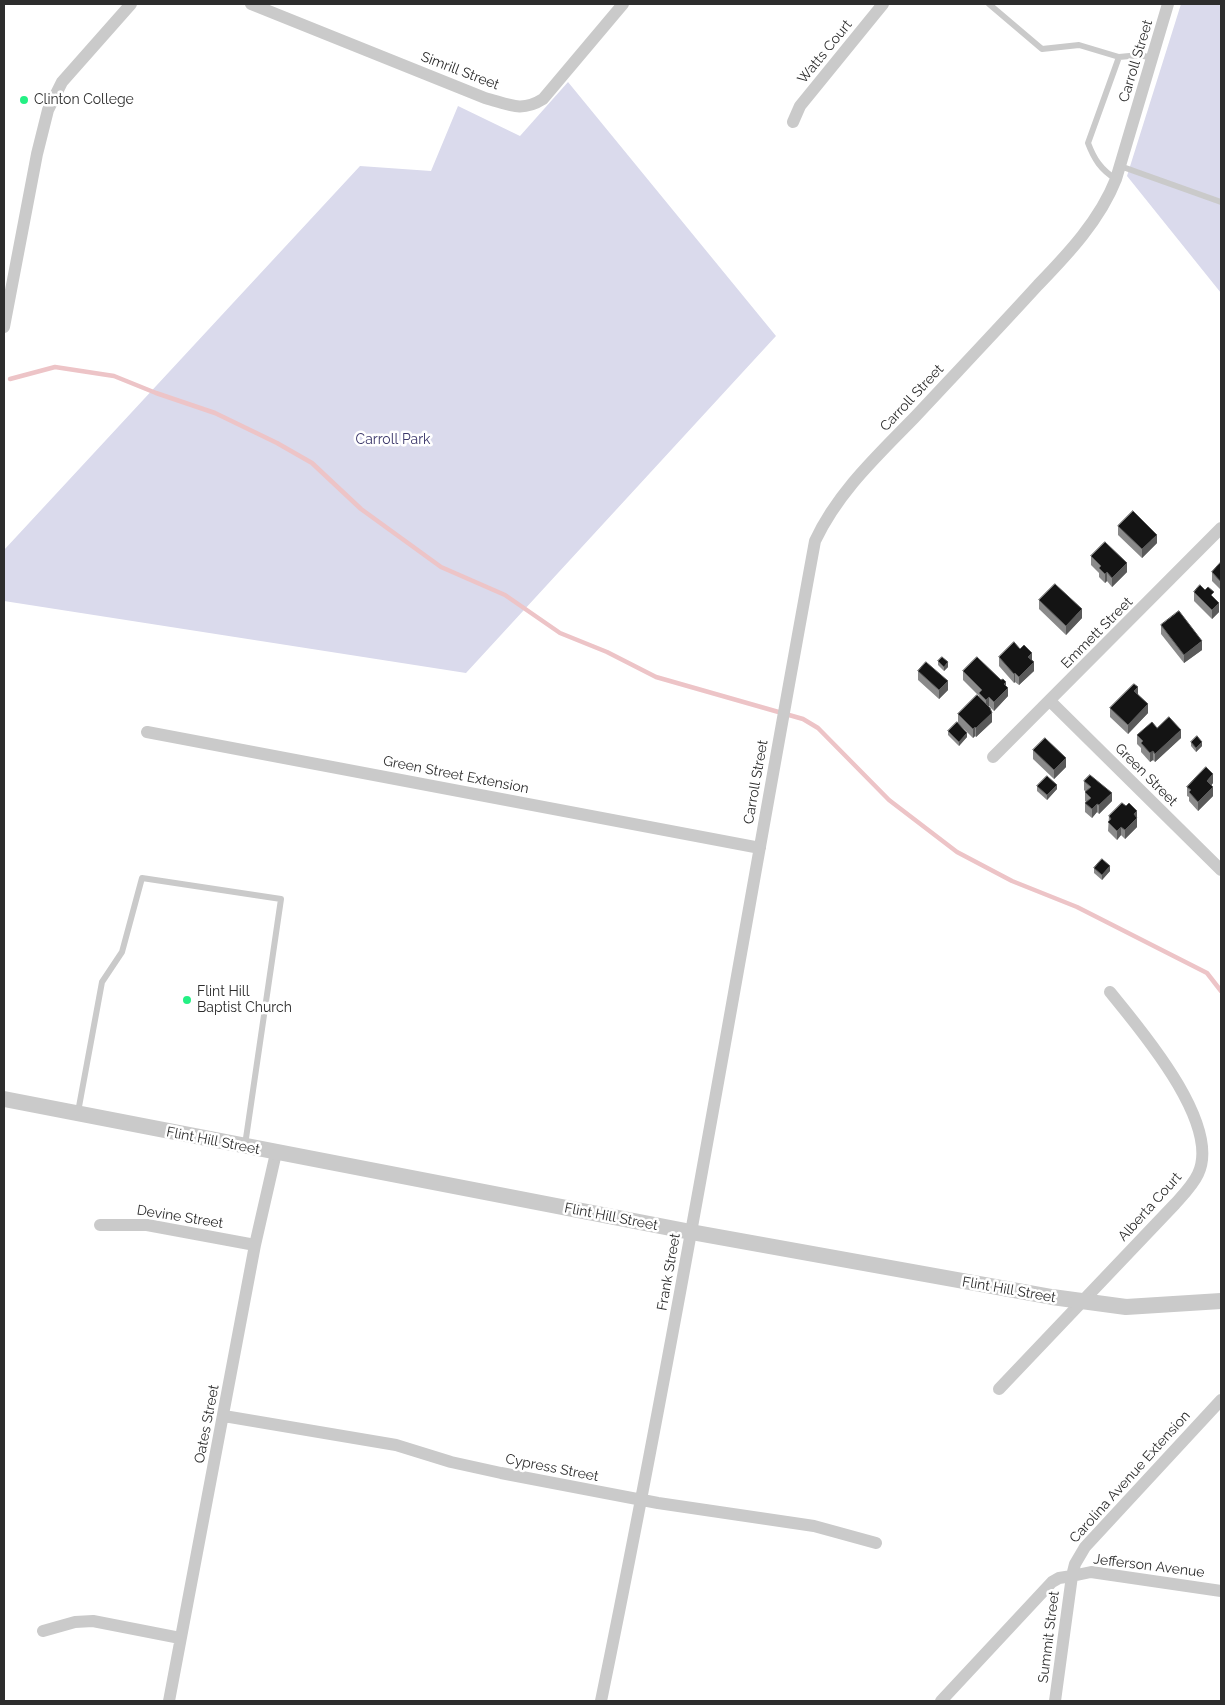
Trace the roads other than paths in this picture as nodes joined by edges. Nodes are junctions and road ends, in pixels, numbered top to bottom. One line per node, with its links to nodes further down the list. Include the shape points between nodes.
1 (132, 4): 13 (street, via 62,82 48,110)
2 (252, 4): 3 (street, Simrill Street, via 485,98 520,108 532,106 543,99)
3 (623, 4)
4 (883, 4): 9 (street, Watts Court, via 800,106)
5 (990, 4): 7 (lane, via 1042,49 1079,45)
6 (1168, 4): 8 (street, Carroll Street)
7 (1120, 58): 8 (lane, via 1140,55); 11 (lane, via 1088,143 1104,172)
8 (1152, 58): 10 (street, Carroll Street)
9 (793, 122)
10 (1120, 166): 11 (street, Carroll Street); 12 (lane)
11 (1116, 179): 18 (street, Carroll Street, via 1096,217 1060,262 856,478 824,521 815,541)
12 (1221, 202)
13 (4, 327)
14 (1221, 528): 15 (street, Emmett Street)
15 (1050, 701): 17 (street, Emmett Street); 19 (street, Green Street)
16 (147, 732): 18 (street, Green Street Extension)
17 (993, 757)
18 (760, 848): 26 (street, Frank Street)
19 (1221, 870)
20 (1110, 992): 28 (street, Alberta Court, via 1177,1082 1196,1120 1202,1152 1199,1173 1192,1184)
21 (4, 1099): 22 (street, Flint Hill Street)
22 (78, 1114): 23 (street, Flint Hill Street); 23 (lane, via 102,982 122,952 142,878 282,898)
23 (245, 1147): 24 (street, Flint Hill Street)
24 (276, 1153): 26 (street, Flint Hill Street); 27 (street, Oates Street)
25 (100, 1225): 27 (street, Devine Street, via 147,1225)
26 (691, 1232): 28 (street, Flint Hill Street); 33 (street, Frank Street)
27 (255, 1245): 32 (street, Oates Street)
28 (1084, 1302): 29 (street, Flint Hill Street, via 1155,1307); 30 (street, Alberta Court)
29 (1221, 1302)
30 (1000, 1389)
31 (1221, 1400): 35 (street, Carolina Avenue Extension, via 1085,1547)
32 (224, 1416): 33 (street, Cypress Street, via 396,1445 451,1462); 38 (street, Oates Street)
33 (642, 1500): 34 (street, Cypress Street, via 814,1526); 40 (street, Frank Street)
34 (876, 1542)
35 (1072, 1576): 36 (street, Jefferson Avenue, via 1091,1572); 41 (street, via 1052,1582); 42 (street, Summit Street)
36 (1221, 1591)
37 (43, 1631): 38 (street, via 83,1620)
38 (180, 1638): 39 (street, Oates Street)
39 (169, 1701)
40 (601, 1701)
41 (941, 1701)
42 (1056, 1701)

